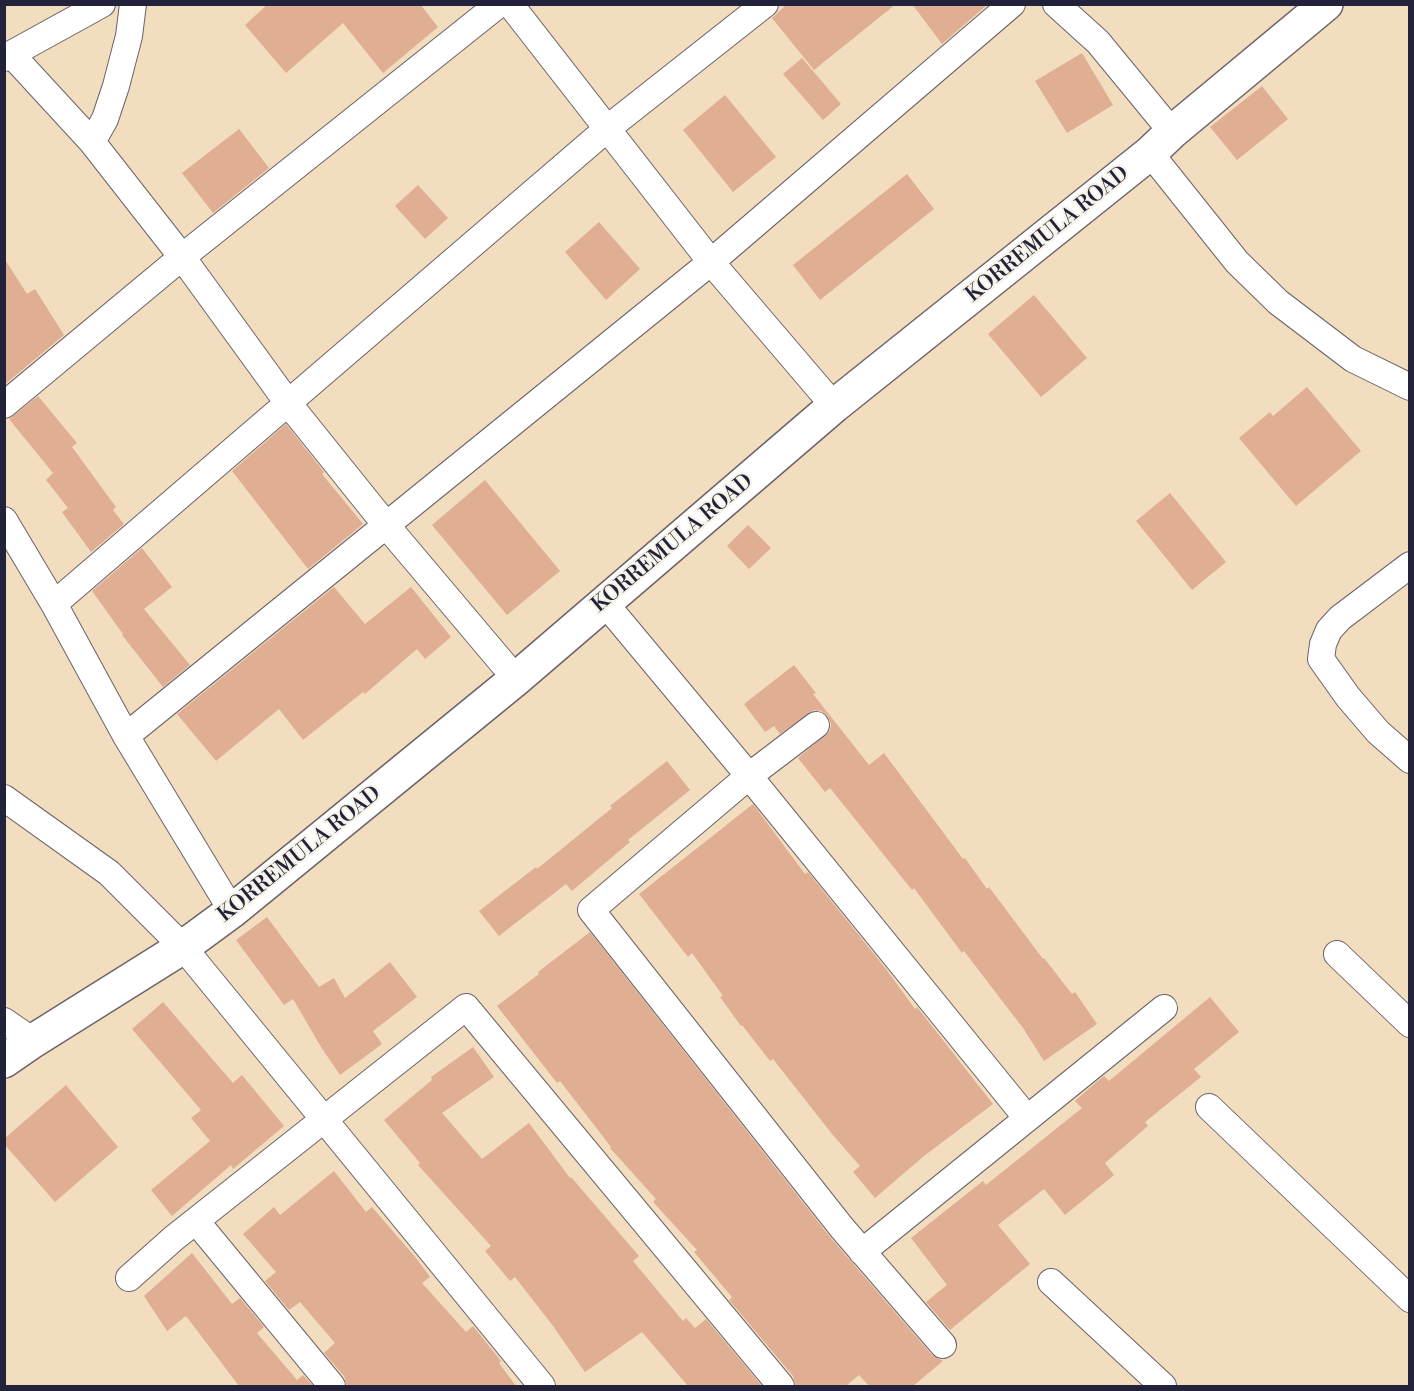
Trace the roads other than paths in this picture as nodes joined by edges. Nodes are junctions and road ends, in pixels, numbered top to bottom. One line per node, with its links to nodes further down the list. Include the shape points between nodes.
1 (102, 4): 9 (street)
2 (133, 4): 11 (street, via 116,86)
3 (499, 4): 13 (street)
4 (510, 4): 10 (street)
5 (765, 4): 10 (street)
6 (1011, 4): 14 (street)
7 (1056, 4): 12 (street, via 1098,42)
8 (1326, 4): 12 (street, KORREMULA ROAD)
9 (8, 56): 11 (street)
10 (608, 128): 14 (street); 16 (street)
11 (92, 142): 13 (street)
12 (1161, 143): 15 (street, via 1237,262 1278,302 1353,359); 18 (street, KORREMULA ROAD)
13 (182, 257): 16 (street); 17 (street)
14 (711, 262): 18 (street); 20 (street)
15 (1410, 387)
16 (288, 403): 20 (street); 23 (street)
17 (4, 405)
18 (834, 406): 22 (street, KORREMULA ROAD)
19 (4, 520): 23 (street)
20 (386, 525): 24 (street); 26 (street)
21 (1410, 565): 27 (street, via 1340,618 1329,630 1321,659 1378,732)
22 (604, 602): 24 (street, KORREMULA ROAD); 28 (street)
23 (54, 604): 26 (street)
24 (516, 679): 30 (street, KORREMULA ROAD)
25 (816, 725): 28 (street)
26 (126, 736): 30 (street)
27 (1410, 760)
28 (749, 776): 39 (street); 42 (street, via 591,910)
29 (4, 798): 31 (street, via 110,873)
30 (231, 911): 31 (street, KORREMULA ROAD)
31 (183, 947): 36 (street, KORREMULA ROAD); 40 (street)
32 (1338, 954): 35 (street)
33 (1164, 1008): 39 (street)
34 (4, 1021): 36 (street)
35 (1410, 1024)
36 (33, 1041): 37 (street, KORREMULA ROAD)
37 (4, 1062)
38 (1209, 1107): 45 (street)
39 (1026, 1117): 42 (street)
40 (324, 1121): 41 (street); 48 (street); 49 (street, via 466,1007)
41 (196, 1221): 43 (street); 47 (street)
42 (862, 1252): 46 (street)
43 (129, 1278)
44 (1051, 1282): 50 (street)
45 (1410, 1299)
46 (943, 1345)
47 (332, 1386)
48 (542, 1386)
49 (781, 1386)
50 (1163, 1386)

